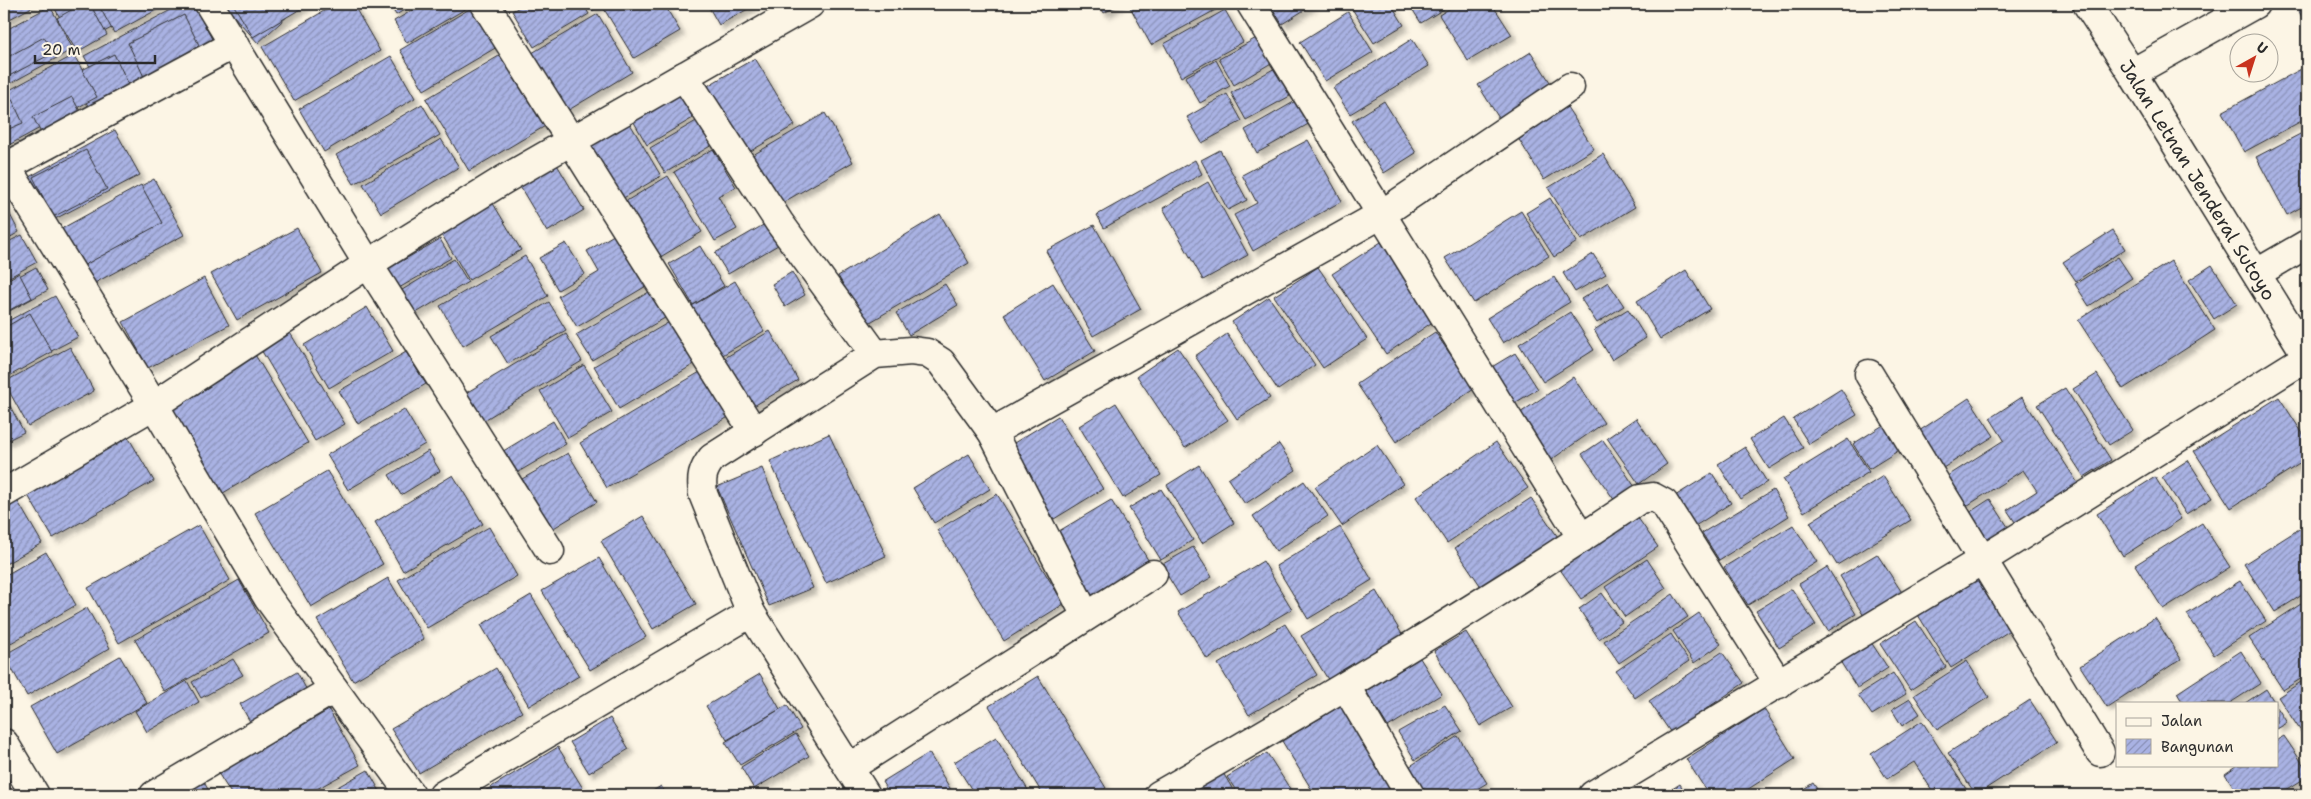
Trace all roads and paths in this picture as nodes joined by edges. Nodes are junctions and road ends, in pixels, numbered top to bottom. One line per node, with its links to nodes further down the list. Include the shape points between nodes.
1 (209, 4): 7 (street)
2 (485, 4): 11 (street)
3 (810, 4): 9 (street)
4 (1251, 4): 13 (street)
5 (2087, 4): 8 (street, Jalan Letnan Jenderal Sutoyo)
6 (2255, 4): 8 (street)
7 (234, 44): 12 (street); 15 (street)
8 (2132, 73): 16 (street, Jalan Letnan Jenderal Sutoyo)
9 (684, 76): 11 (street); 17 (street, via 779,222)
10 (1570, 87): 13 (street)
11 (572, 141): 15 (street); 21 (street)
12 (4, 166): 20 (street)
13 (1382, 214): 22 (street); 24 (street)
14 (2307, 244): 16 (street)
15 (368, 264): 20 (street); 25 (street)
16 (2257, 273): 18 (street, Jalan Letnan Jenderal Sutoyo)
17 (875, 354): 21 (street); 22 (street, via 927,352 941,362)
18 (2307, 356): 26 (street)
19 (1869, 374): 26 (street)
20 (154, 404): 23 (street); 32 (street, via 268,598)
21 (754, 432): 28 (street, via 712,458 701,475 703,494)
22 (992, 432): 29 (street)
23 (4, 493)
24 (1582, 538): 30 (street, via 1640,498 1653,497 1664,503); 31 (street)
25 (550, 551)
26 (1984, 559): 30 (street); 34 (street)
27 (1152, 574): 29 (street)
28 (751, 612): 35 (street); 39 (street)
29 (1086, 616): 35 (street)
30 (1779, 684): 43 (street)
31 (1346, 688): 41 (street); 42 (street)
32 (334, 689): 37 (street); 38 (street)
33 (4, 742): 36 (street)
34 (2100, 752)
35 (849, 768): 40 (street)
36 (35, 795)
37 (154, 795)
38 (411, 795)
39 (444, 795)
40 (866, 795)
41 (1159, 795)
42 (1410, 795)
43 (1593, 795)

